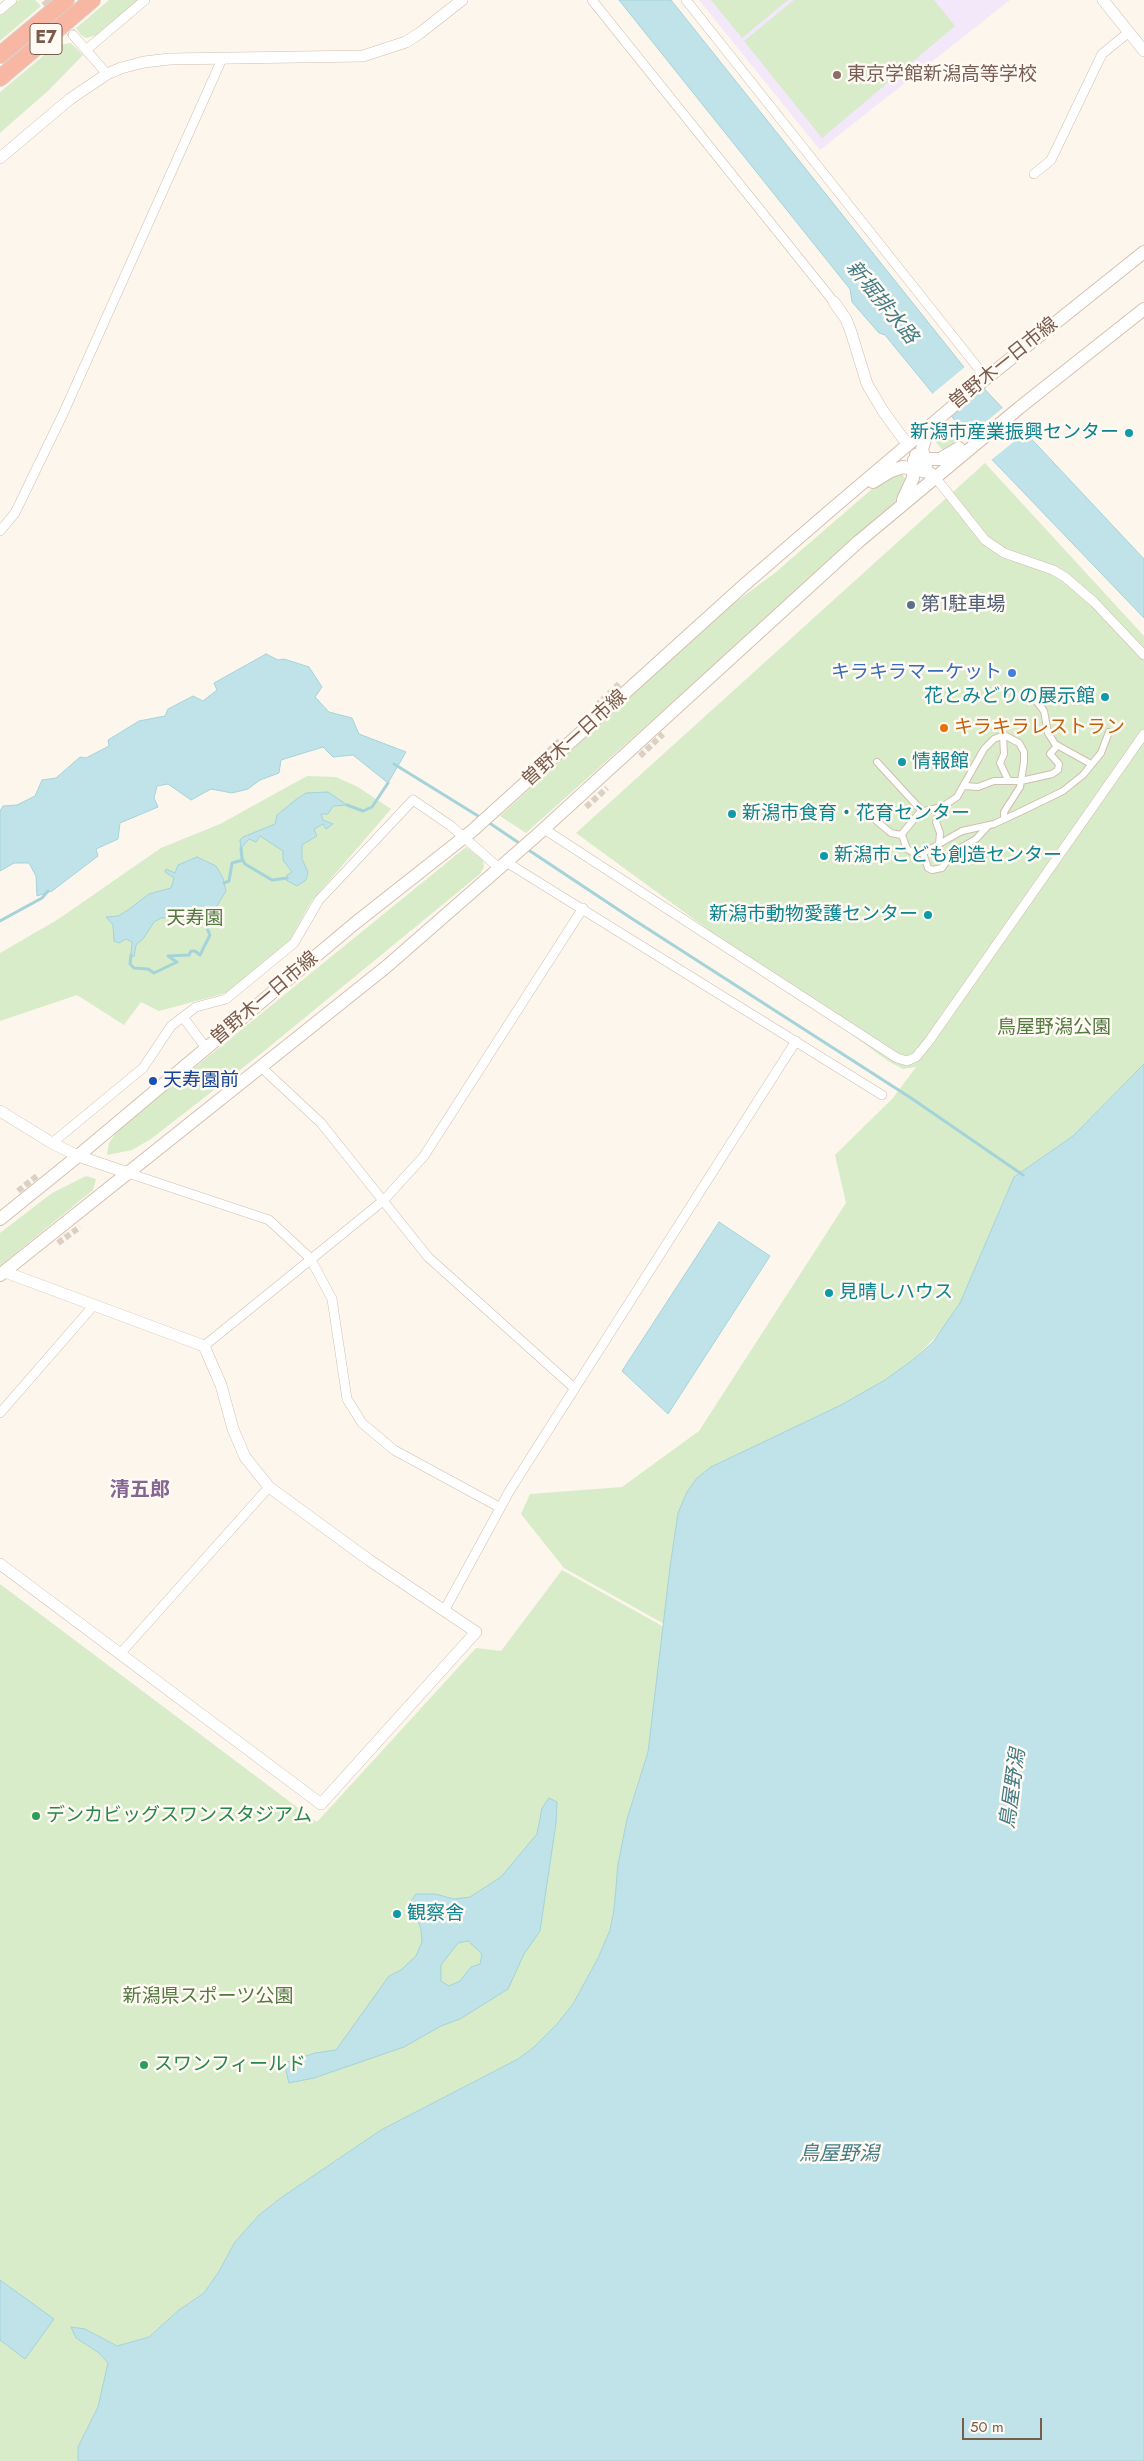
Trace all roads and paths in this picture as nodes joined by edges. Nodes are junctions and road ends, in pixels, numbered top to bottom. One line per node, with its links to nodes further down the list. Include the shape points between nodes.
1 (12, 0): 9 (street)
2 (66, 0): 14 (highway, E7)
3 (92, 0): 17 (highway, E7)
4 (145, 0): 12 (street)
5 (462, 0): 15 (street, via 406,42 363,56)
6 (592, 0): 21 (street)
7 (686, 0): 23 (street)
8 (1103, 0): 10 (street)
9 (0, 10)
10 (1129, 32): 13 (street); 19 (street, via 1102,54 1051,160)
11 (73, 35): 12 (street)
12 (86, 50): 16 (street)
13 (1144, 51)
14 (0, 55)
15 (222, 59): 16 (street, via 144,62); 30 (street, via 63,414 14,513)
16 (107, 74): 18 (street, via 70,99)
17 (0, 78)
18 (0, 158)
19 (1034, 174)
20 (1144, 252): 23 (main road, 曽野木一日市線)
21 (834, 302): 26 (street, via 846,319 867,384)
22 (1144, 309): 25 (main road)
23 (985, 379): 24 (main road, 曽野木一日市線)
24 (930, 425): 26 (main road, 曽野木一日市線); 26 (main road)
25 (970, 443): 26 (main road, via 940,459); 27 (main road)
26 (917, 457): 27 (main road); 28 (main road, 曽野木一日市線); 28 (main road, via 852,500); 29 (main road, via 909,490)
27 (935, 477): 29 (main road); 31 (street, via 985,540 1004,552 1065,577 1094,602)
28 (832, 509): 50 (main road, 曽野木一日市線)
29 (896, 510): 49 (main road)
30 (0, 531)
31 (1144, 655)
32 (1072, 691): 34 (street, via 1049,690)
33 (1030, 693): 34 (street)
34 (1035, 699): 38 (street, via 1044,711 1048,733)
35 (1109, 732): 40 (street, via 1101,753)
36 (1144, 734): 49 (street, via 929,1041 916,1057 907,1061 889,1053)
37 (1003, 735): 41 (street, via 1004,754 1000,764); 42 (street, via 1019,743 1024,752); 43 (street, via 984,748)
38 (1057, 746): 40 (street); 42 (street, via 1050,754 1058,762 1056,772)
39 (878, 762): 45 (street)
40 (1091, 764): 47 (street, via 1063,791)
41 (1008, 780): 42 (street); 43 (street, via 978,787)
42 (1021, 781): 47 (street, via 1004,812)
43 (965, 786): 44 (street, via 957,797)
44 (942, 807): 45 (street); 52 (street, via 936,822)
45 (922, 811): 51 (street)
46 (860, 812): 51 (street, via 891,833)
47 (1004, 820): 48 (street)
48 (988, 826): 52 (street, via 962,831); 53 (street, via 976,839 952,853 942,868 928,868)
49 (540, 833): 54 (main road)
50 (468, 834): 54 (street); 56 (street, via 413,800 319,900 294,943 226,999 196,1007); 58 (main road, 曽野木一日市線)
51 (902, 835): 53 (street, via 907,849)
52 (939, 844): 53 (street)
53 (923, 853)
54 (506, 862): 55 (street); 59 (main road, via 386,967)
55 (583, 908): 57 (street); 65 (street, via 424,1156)
56 (183, 1017): 58 (street); 62 (street, via 171,1026 144,1068)
57 (796, 1041): 60 (street); 71 (street)
58 (206, 1048): 63 (main road, 曽野木一日市線)
59 (262, 1067): 64 (main road); 65 (street, via 321,1123)
60 (882, 1095)
61 (0, 1112): 62 (street)
62 (52, 1143): 63 (street)
63 (78, 1156): 64 (street); 66 (main road, 曽野木一日市線)
64 (128, 1173): 67 (street, via 269,1220); 68 (main road)
65 (384, 1200): 67 (street); 71 (street, via 428,1257)
66 (0, 1219)
67 (310, 1258): 70 (street); 74 (street, via 332,1299 347,1399 362,1423 394,1450)
68 (2, 1273): 69 (street)
69 (94, 1305): 70 (street); 72 (street)
70 (204, 1346): 73 (street, via 245,1457)
71 (573, 1387): 74 (street)
72 (0, 1413)
73 (270, 1487): 76 (street); 77 (street)
74 (499, 1507): 76 (street)
75 (0, 1564): 77 (street)
76 (444, 1611): 77 (street, via 476,1632 321,1804)
77 (120, 1654)

